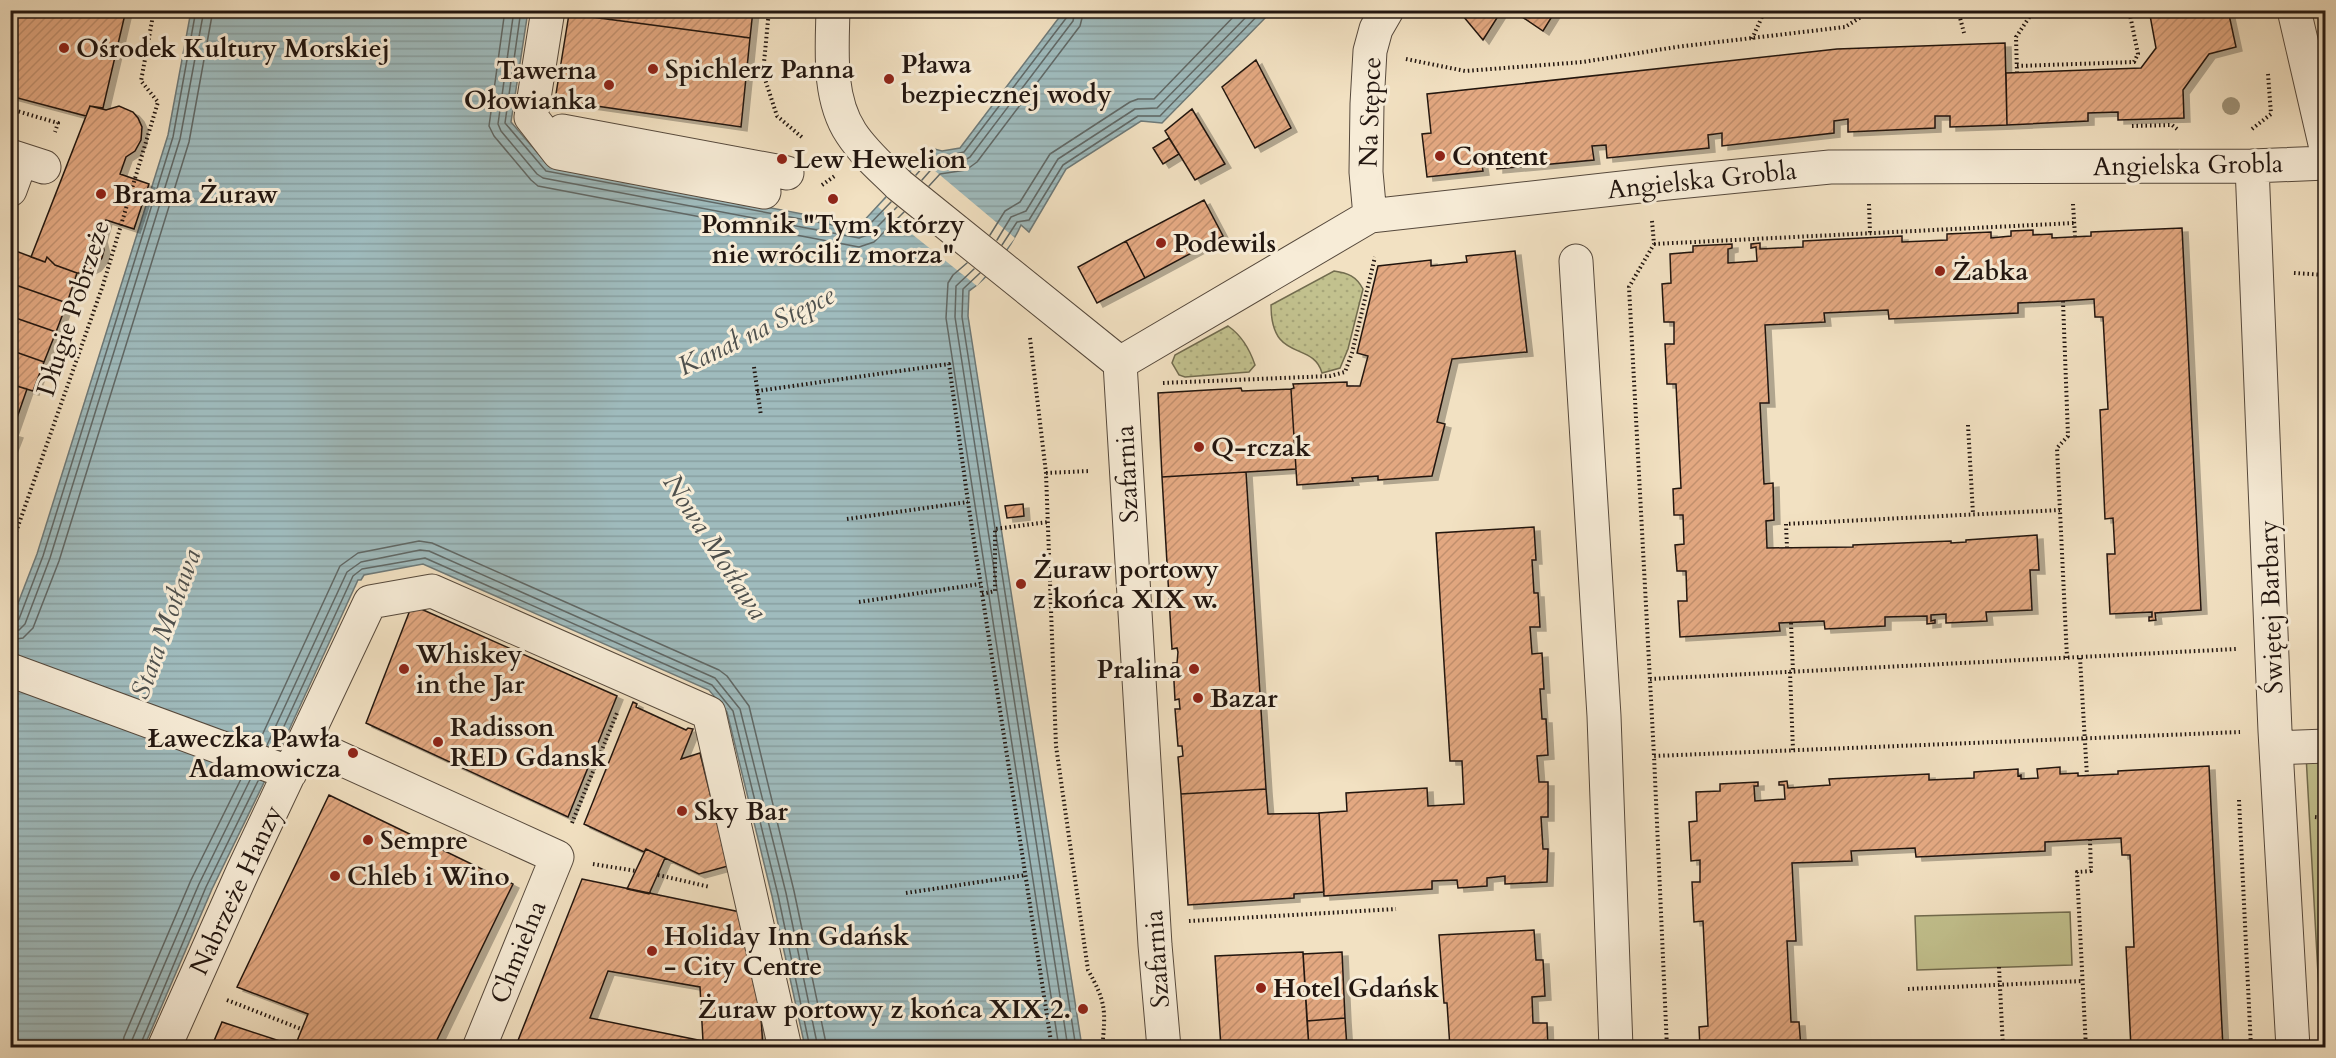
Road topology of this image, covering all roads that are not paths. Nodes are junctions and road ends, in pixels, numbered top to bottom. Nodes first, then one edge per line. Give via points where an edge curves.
1 (548, 10) edge
2 (833, 10) edge
3 (1387, 10) edge
4 (2294, 10) edge
5 (2325, 148) edge
6 (25, 161) edge
7 (2325, 163) edge
8 (2252, 166) junction
9 (775, 183) dead end
10 (10, 190) edge
11 (1370, 216) junction
12 (1576, 261) dead end
13 (1120, 363) junction
14 (10, 670) edge
15 (2276, 739) junction
16 (304, 742) junction
17 (2325, 746) edge
18 (281, 770) junction
19 (164, 1047) edge
20 (479, 1047) edge
21 (785, 1047) edge
22 (1164, 1047) edge
23 (1616, 1047) edge
24 (2293, 1047) edge

1 - 9 street via 531,117 559,153
2 - 13 street via 832,61 838,104 850,132 899,184
3 - 11 street, Na Stępce via 1370,51 1366,104
4 - 5 street
6 - 10 street
7 - 8 street, Angielska Grobla
8 - 11 street, Angielska Grobla via 1830,167
8 - 15 street, Świętej Barbary
11 - 13 street, Angielska Grobla
12 - 23 street via 1603,704
13 - 22 street, Szafarnia
14 - 18 street
15 - 17 street
15 - 24 street, Świętej Barbary
16 - 18 street, Nabrzeże Hanzy
16 - 20 street, Chmielna via 558,857
16 - 21 street, Nabrzeże Hanzy via 370,602 432,591 710,713
18 - 19 street, Nabrzeże Hanzy via 243,871

